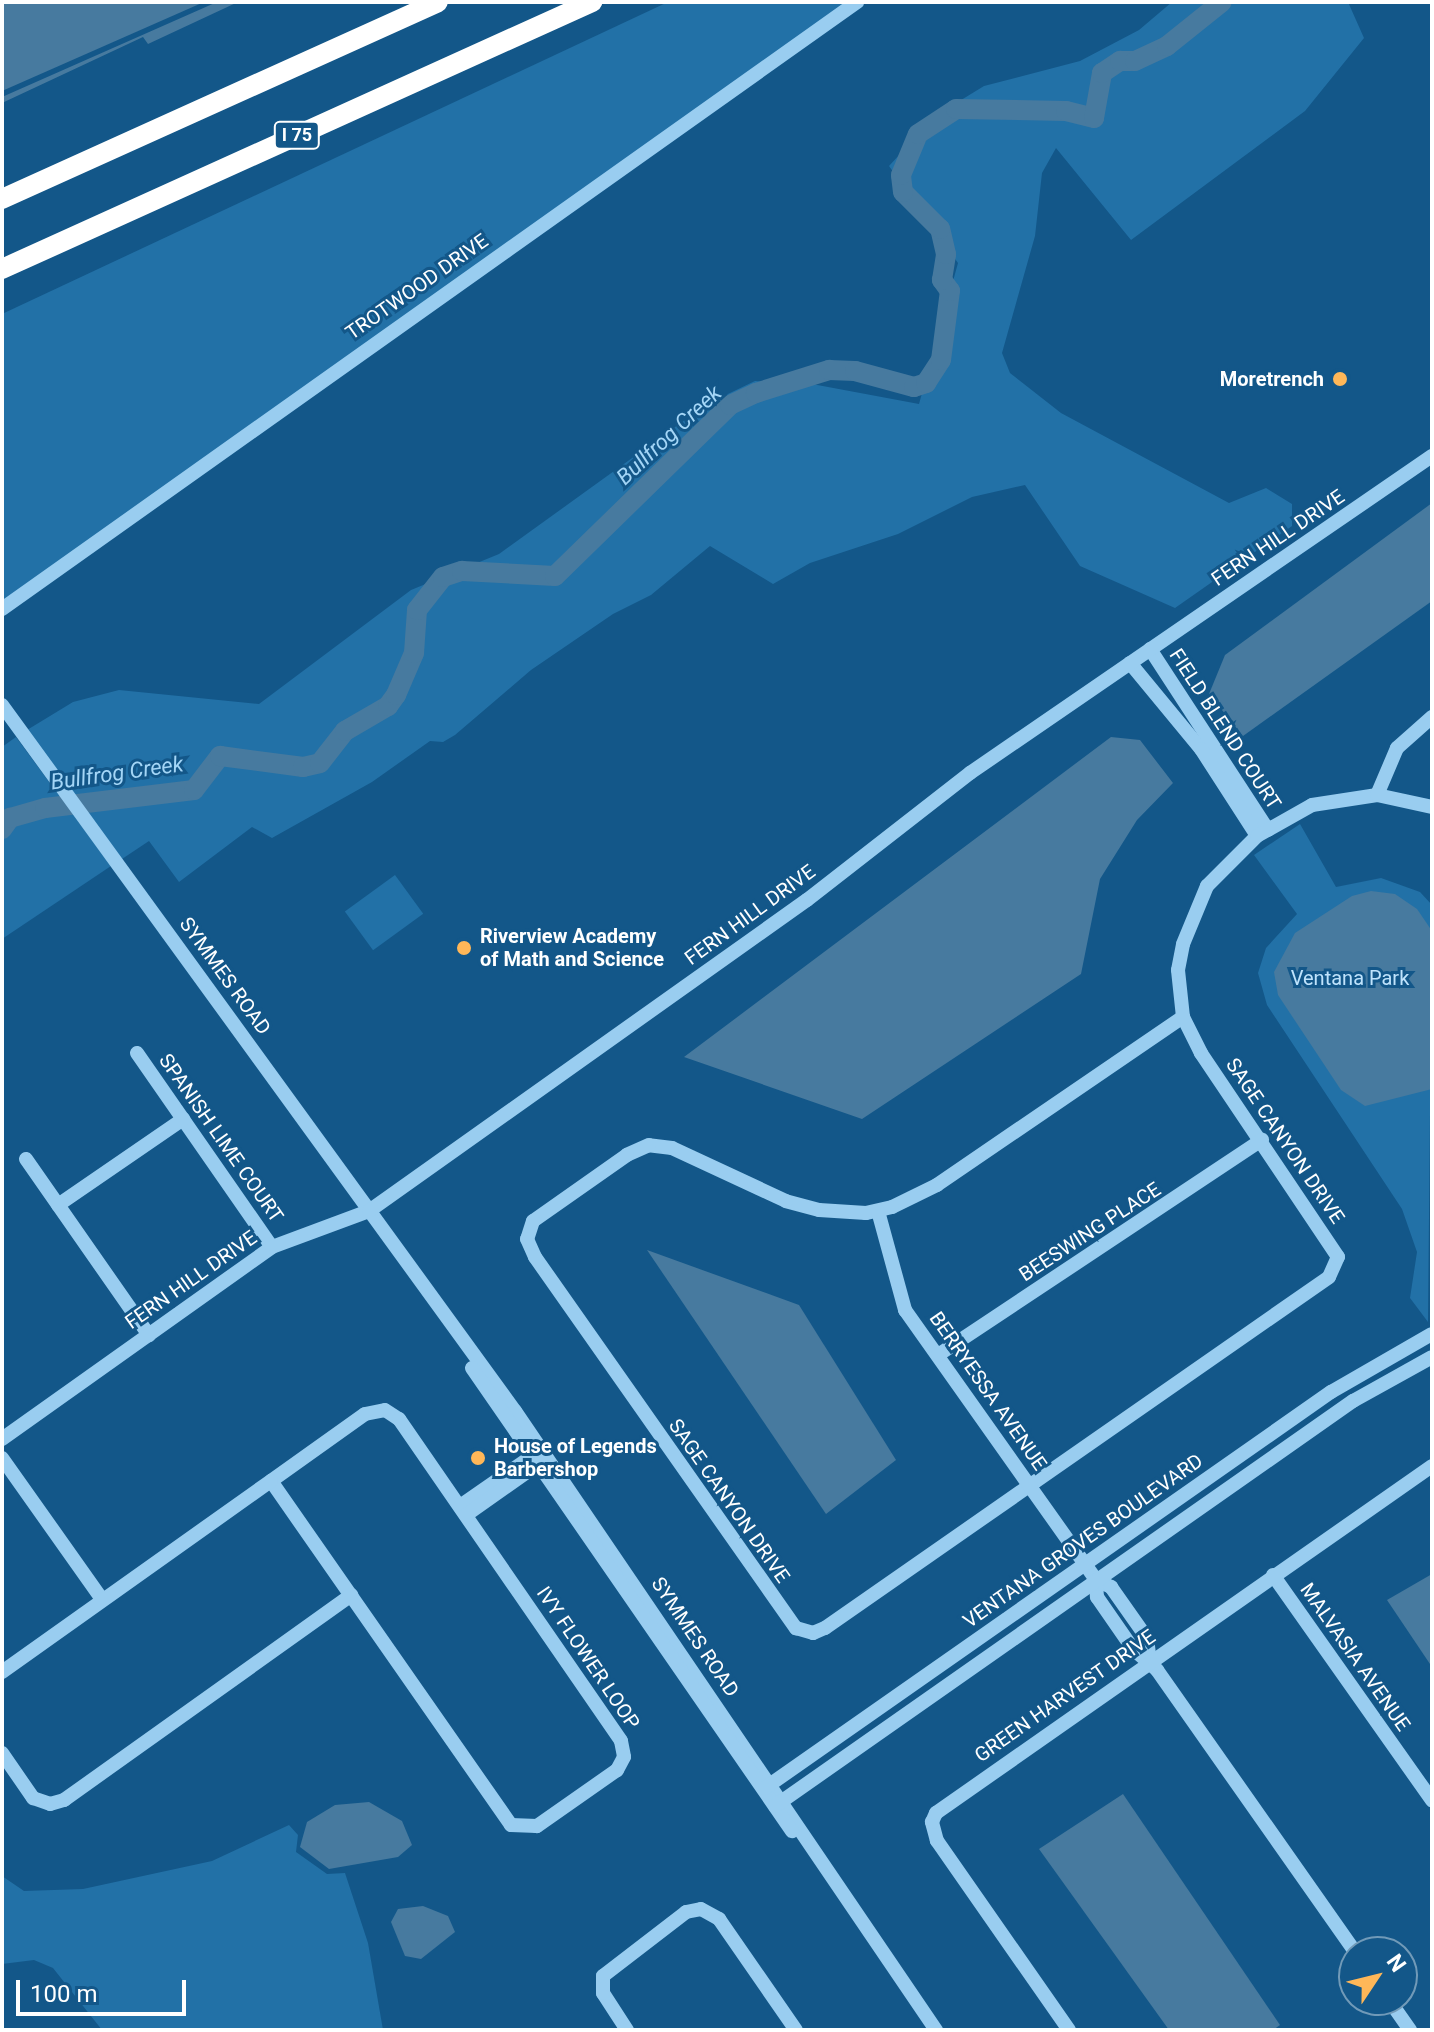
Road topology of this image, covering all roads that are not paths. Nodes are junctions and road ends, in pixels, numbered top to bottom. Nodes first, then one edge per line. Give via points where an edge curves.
1 (438, 2) edge
2 (592, 2) edge
3 (857, 2) edge
4 (2, 199) edge
5 (2, 269) edge
6 (1432, 456) edge
7 (2, 609) edge
8 (1150, 649) junction
9 (1130, 663) junction
10 (2, 705) edge
11 (1432, 717) edge
12 (1377, 795) junction
13 (1432, 807) edge
14 (1262, 833) junction
15 (1183, 1017) junction
16 (137, 1053) dead end
17 (183, 1119) junction
18 (1262, 1140) junction
19 (26, 1159) dead end
20 (58, 1205) junction
21 (369, 1211) junction
22 (878, 1211) junction
23 (272, 1247) junction
24 (1432, 1334) edge
25 (149, 1335) junction
26 (938, 1355) junction
27 (1429, 1358) edge
28 (2, 1439) edge
29 (2, 1458) edge
30 (539, 1458) junction
31 (1432, 1466) edge
32 (271, 1481) junction
33 (1028, 1483) junction
34 (463, 1511) junction
35 (1085, 1565) junction
36 (1273, 1575) junction
37 (1096, 1580) junction
38 (351, 1595) junction
39 (102, 1599) junction
40 (1150, 1661) junction
41 (2, 1672) edge
42 (2, 1753) edge
43 (768, 1786) junction
44 (1432, 1800) edge
45 (779, 1803) junction
46 (1344, 1936) edge
47 (627, 2030) edge
48 (796, 2030) edge
49 (935, 2030) edge
50 (1069, 2030) edge

1 - 4 highway
2 - 5 highway, I 75
3 - 7 street, TROTWOOD DRIVE
6 - 8 street, FERN HILL DRIVE
8 - 9 street, FERN HILL DRIVE
8 - 14 street, FIELD BLEND COURT
9 - 14 street, FIELD BLEND COURT
9 - 21 street, FERN HILL DRIVE
10 - 21 street, SYMMES ROAD
11 - 12 street via 1397,748
12 - 13 street
12 - 14 street, SAGE CANYON DRIVE via 1312,805
14 - 15 street, SAGE CANYON DRIVE via 1207,886 1192,912 1178,970
15 - 18 street, SAGE CANYON DRIVE via 1201,1053
15 - 22 street, SAGE CANYON DRIVE via 937,1185
16 - 17 street, SPANISH LIME COURT
17 - 20 street
17 - 23 street, SPANISH LIME COURT
18 - 26 street, BEESWING PLACE
18 - 33 street, SAGE CANYON DRIVE via 1338,1257 1329,1277
19 - 20 street
20 - 25 street
21 - 23 street, FERN HILL DRIVE
21 - 30 street, SYMMES ROAD
22 - 26 street, BERRYESSA AVENUE via 905,1310
22 - 33 street, SAGE CANYON DRIVE via 844,1213 801,1206 672,1148 649,1145 543,1212 533,1221 527,1239 787,1620 803,1633 825,1628
23 - 25 street, FERN HILL DRIVE
24 - 35 street, VENTANA GROVES BOULEVARD via 1331,1392
25 - 28 street, FERN HILL DRIVE
26 - 33 street, BERRYESSA AVENUE
27 - 37 street, VENTANA GROVES BOULEVARD via 1353,1401
29 - 39 street
30 - 34 street
30 - 43 street, SYMMES ROAD
31 - 36 street, GREEN HARVEST DRIVE
32 - 34 street, IVY FLOWER LOOP via 365,1414 385,1410 399,1419
32 - 38 street, IVY FLOWER LOOP
32 - 39 street, IVY FLOWER LOOP
33 - 35 street, BERRYESSA AVENUE
34 - 38 street, IVY FLOWER LOOP via 621,1741 624,1757 611,1776 537,1826 511,1825
35 - 37 street, BERRYESSA AVENUE
35 - 43 street, VENTANA GROVES BOULEVARD
36 - 40 street, GREEN HARVEST DRIVE
36 - 44 street, MALVASIA AVENUE
37 - 40 street, BERRYESSA AVENUE via 1099,1600 1133,1649
37 - 45 street, VENTANA GROVES BOULEVARD
38 - 42 street via 64,1800 50,1804 33,1798
39 - 41 street, IVY FLOWER LOOP
40 - 46 street, BERRYESSA AVENUE
40 - 50 street, GREEN HARVEST DRIVE via 944,1806 932,1822 937,1841
43 - 45 street, SYMMES ROAD
45 - 49 street, SYMMES ROAD
47 - 48 street via 603,1993 603,1976 686,1912 701,1909 719,1919

